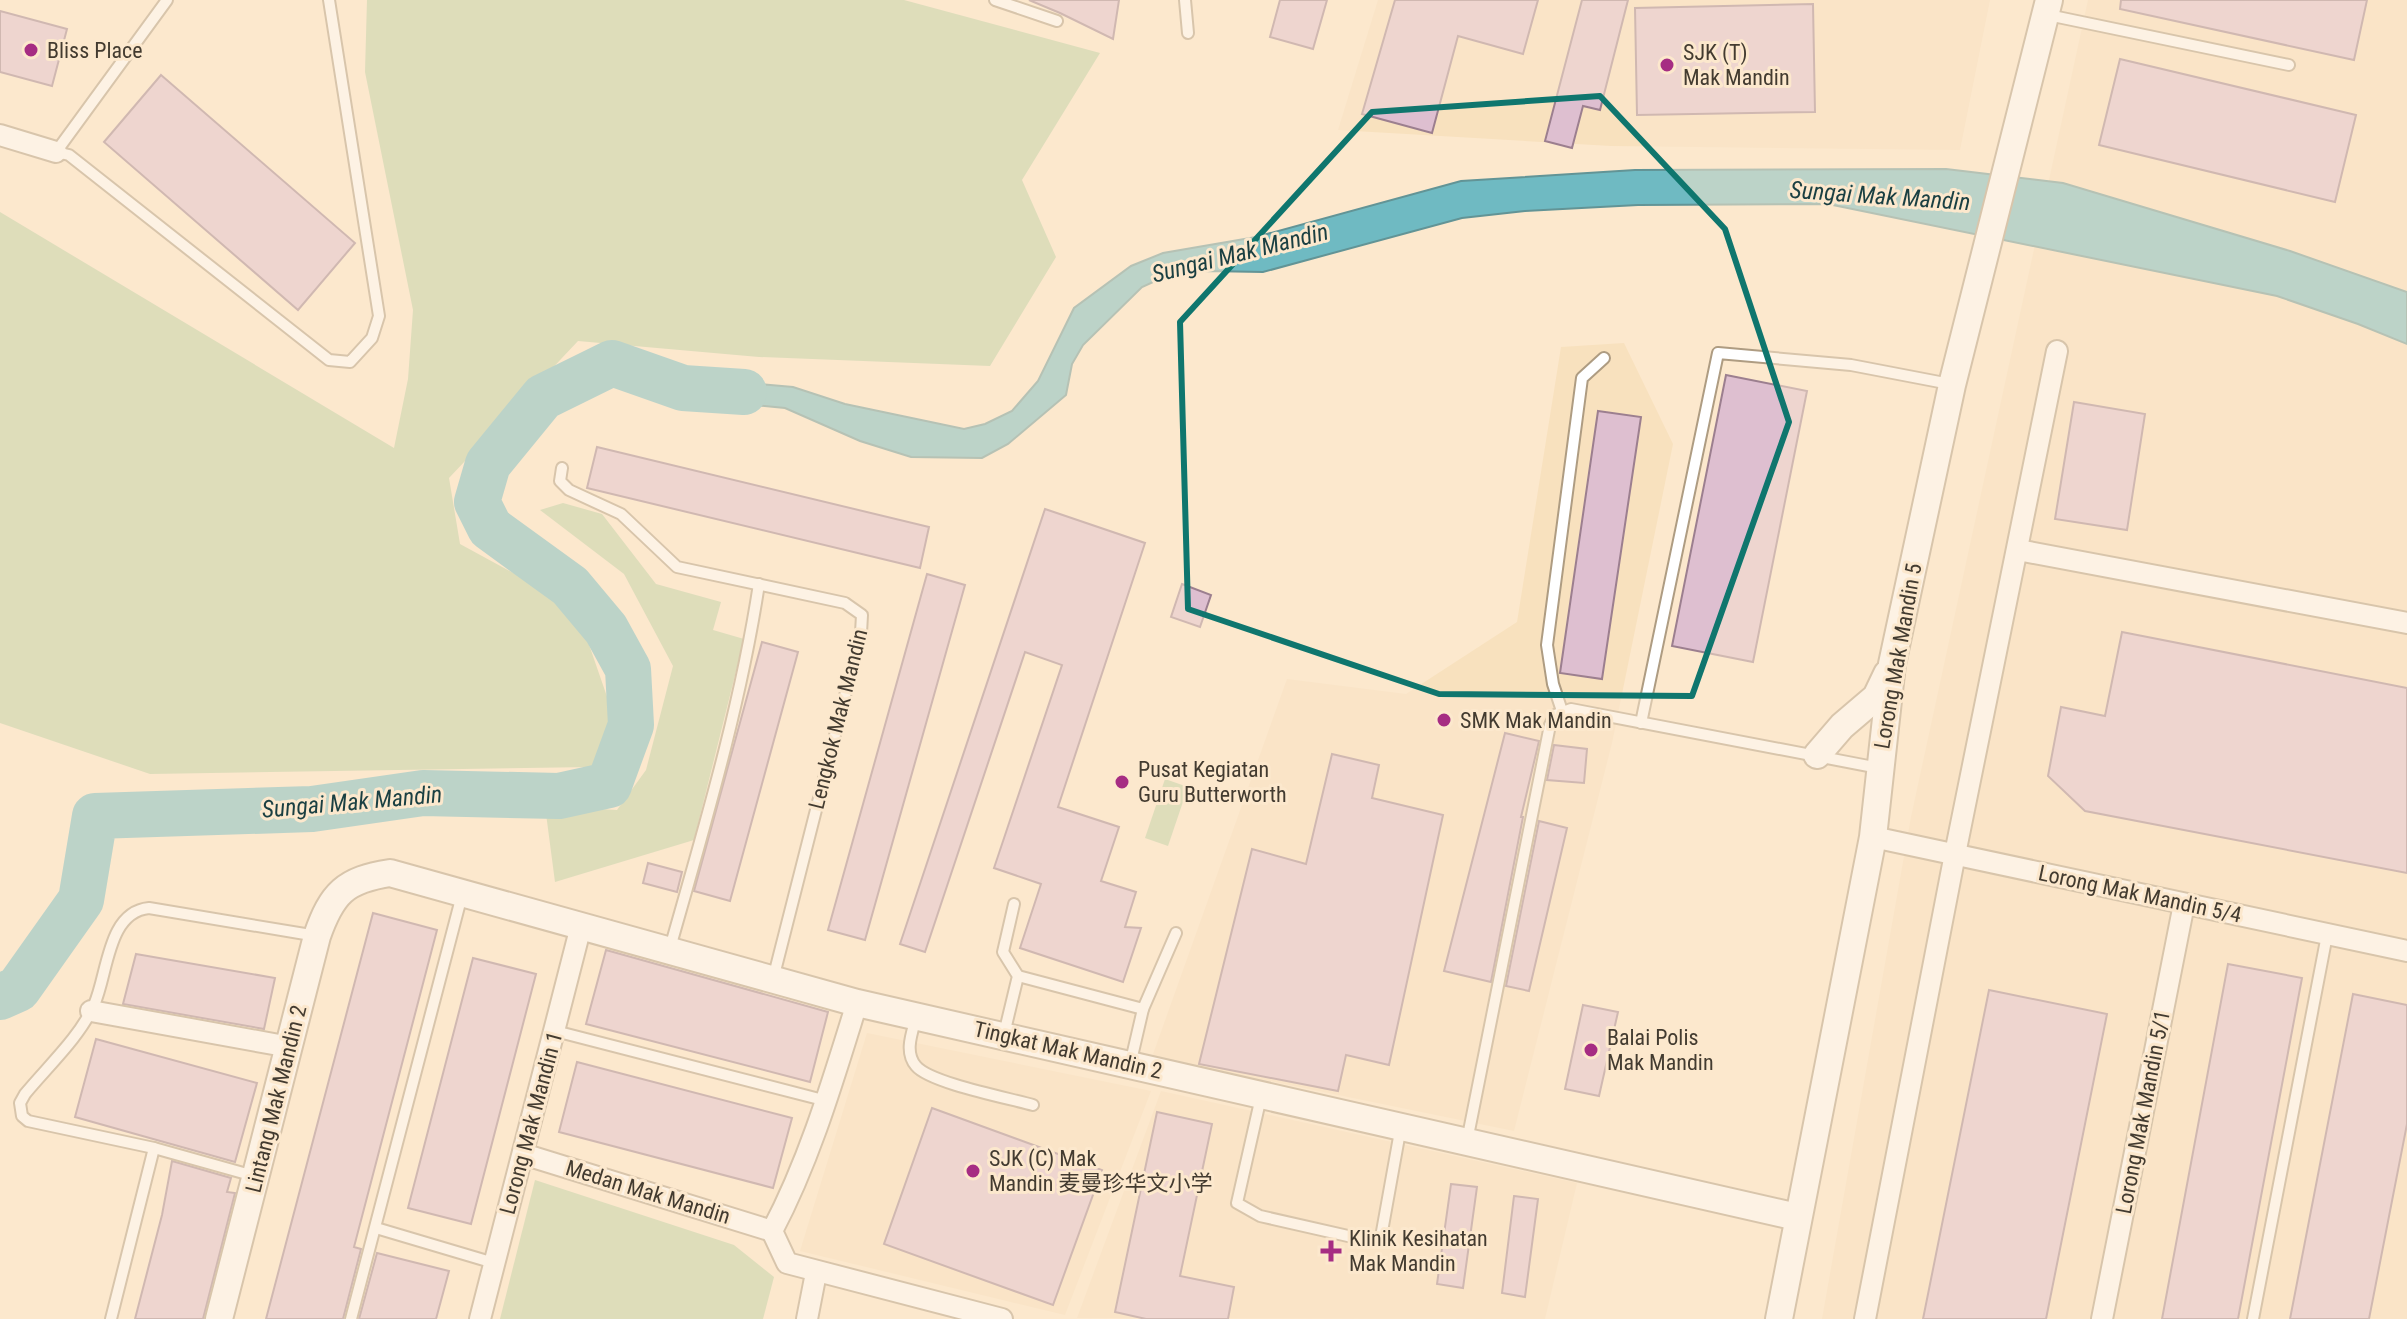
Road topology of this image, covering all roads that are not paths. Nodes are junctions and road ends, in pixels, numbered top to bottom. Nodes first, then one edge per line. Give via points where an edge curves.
1 (167, 0) edge
2 (329, 0) edge
3 (995, 0) edge
4 (1185, 0) edge
5 (2047, 7) edge
6 (1057, 21) dead end
7 (1188, 33) dead end
8 (2289, 65) dead end
9 (0, 135) edge
10 (56, 152) junction
11 (2057, 351) dead end
12 (1604, 358) dead end
13 (1952, 385) junction
14 (562, 468) dead end
15 (2018, 550) junction
16 (759, 584) junction
17 (2407, 623) edge
18 (1892, 664) junction
19 (1562, 711) junction
20 (1641, 723) junction
21 (1817, 755) junction
22 (1879, 768) junction
23 (1873, 837) junction
24 (1955, 854) junction
25 (345, 886) joint
26 (463, 893) junction
27 (1014, 904) dead end
28 (2184, 904) junction
29 (581, 926) junction
30 (1176, 933) dead end
31 (2327, 935) junction
32 (317, 936) junction
33 (670, 950) junction
34 (2407, 951) edge
35 (1018, 976) junction
36 (773, 979) junction
37 (857, 1003) junction
38 (1143, 1009) junction
39 (91, 1011) junction
40 (916, 1016) junction
41 (555, 1031) junction
42 (1004, 1036) junction
43 (290, 1047) junction
44 (1130, 1065) junction
45 (1261, 1095) junction
46 (827, 1101) junction
47 (1033, 1105) dead end
48 (1401, 1126) junction
49 (1467, 1141) junction
50 (154, 1148) junction
51 (523, 1154) junction
52 (256, 1176) junction
53 (1797, 1217) junction
54 (376, 1228) junction
55 (772, 1231) junction
56 (494, 1263) junction
57 (816, 1273) junction
58 (111, 1319) edge
59 (219, 1319) edge
60 (351, 1319) edge
61 (480, 1319) edge
62 (807, 1319) edge
63 (1002, 1319) edge
64 (1779, 1319) edge
65 (1865, 1319) edge
66 (2102, 1319) edge
67 (2253, 1319) edge

1 - 10 lane
2 - 10 lane via 379,316 372,338 350,362 329,360 69,155
3 - 6 lane
4 - 7 lane
5 - 8 lane
5 - 13 street, Lorong Mak Mandin 5
9 - 10 street
11 - 15 street
12 - 19 lane via 1582,378 1547,645
13 - 18 street, Lorong Mak Mandin 5
13 - 20 lane via 1851,365 1718,353
14 - 16 lane, Lengkok Mak Mandin via 560,481 569,490 621,514 677,567
15 - 17 street
15 - 24 street
16 - 33 lane via 730,732
16 - 36 lane, Lengkok Mak Mandin via 845,603 862,615
18 - 21 street via 1876,697
18 - 22 street, Lorong Mak Mandin 5
19 - 20 lane
19 - 49 lane via 1550,725
20 - 21 lane
21 - 22 lane
22 - 23 street, Lorong Mak Mandin 5
23 - 24 street, Lorong Mak Mandin 5/4
23 - 53 street, Lorong Mak Mandin 5
24 - 28 street, Lorong Mak Mandin 5/4
24 - 65 street
25 - 26 street, Tingkat Mak Mandin 2 via 390,873
25 - 32 street, Lintang Mak Mandin 2 via 326,909
26 - 29 street, Tingkat Mak Mandin 2
26 - 54 lane
27 - 35 lane via 1003,952
28 - 31 street, Lorong Mak Mandin 5/4
28 - 66 street, Lorong Mak Mandin 5/1
29 - 33 street, Tingkat Mak Mandin 2
29 - 41 street, Lorong Mak Mandin 1
30 - 38 lane
31 - 34 street, Lorong Mak Mandin 5/4
31 - 67 lane
32 - 39 lane via 138,909 118,929
32 - 43 street, Lintang Mak Mandin 2
33 - 36 street, Tingkat Mak Mandin 2
35 - 38 lane
35 - 42 lane
36 - 37 street, Tingkat Mak Mandin 2
37 - 40 street, Tingkat Mak Mandin 2
37 - 46 street
38 - 44 lane
39 - 43 street
39 - 50 lane via 25,1094 22,1116
40 - 42 street, Tingkat Mak Mandin 2
40 - 47 lane via 909,1045 914,1064 927,1076
41 - 46 lane
41 - 51 street, Lorong Mak Mandin 1
42 - 44 street, Tingkat Mak Mandin 2
43 - 52 street, Lintang Mak Mandin 2
44 - 45 street, Tingkat Mak Mandin 2
45 - 48 street, Tingkat Mak Mandin 2
45 - 48 lane via 1237,1203 1260,1216 1370,1241 1381,1237
46 - 55 street
48 - 49 street, Tingkat Mak Mandin 2
49 - 53 street, Tingkat Mak Mandin 2
50 - 52 lane
50 - 58 lane
51 - 55 street, Medan Mak Mandin
51 - 56 street, Lorong Mak Mandin 1
52 - 59 street, Lintang Mak Mandin 2
53 - 64 street, Lorong Mak Mandin 5
54 - 56 lane
54 - 60 lane
55 - 57 street via 787,1263
56 - 61 street, Lorong Mak Mandin 1
57 - 62 street
57 - 63 street

